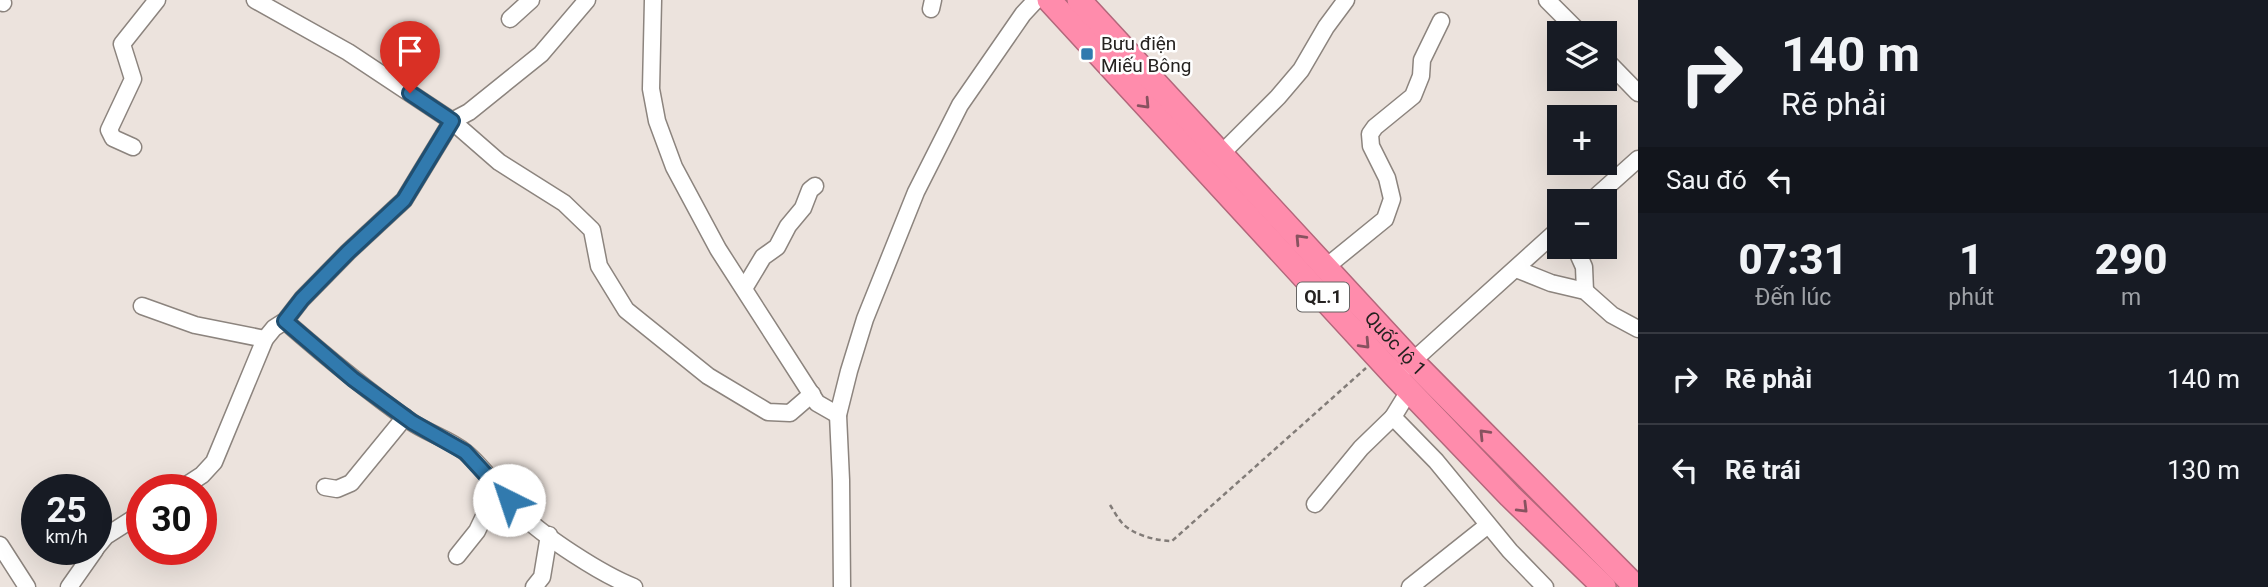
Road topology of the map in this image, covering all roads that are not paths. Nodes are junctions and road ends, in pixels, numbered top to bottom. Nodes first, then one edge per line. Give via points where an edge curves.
1 (157, 0) edge
2 (255, 0) edge
3 (531, 0) edge
4 (653, 0) edge
5 (1035, 0) edge
6 (1049, 0) edge
7 (1079, 0) edge
8 (1346, 0) edge
9 (1547, 0) edge
10 (585, 1) edge
11 (510, 19) dead end
12 (1441, 21) dead end
13 (1568, 21) edge
14 (1617, 71) edge
15 (1638, 93) edge
16 (452, 121) junction
17 (134, 147) dead end
18 (1221, 154) junction
19 (1638, 159) edge
20 (815, 186) dead end
21 (1604, 189) edge
22 (1547, 240) edge
23 (1580, 259) edge
24 (1325, 267) junction
25 (1516, 269) junction
26 (745, 288) junction
27 (1585, 291) junction
28 (142, 306) dead end
29 (285, 321) junction
30 (1638, 329) edge
31 (265, 339) junction
32 (1406, 376) junction
33 (811, 394) junction
34 (838, 415) junction
35 (405, 417) junction
36 (1393, 417) junction
37 (203, 474) edge
38 (325, 487) dead end
39 (500, 488) junction
40 (1315, 504) dead end
41 (1488, 524) junction
42 (548, 535) junction
43 (0, 545) edge
44 (457, 556) dead end
45 (85, 565) edge
46 (27, 587) edge
47 (69, 587) edge
48 (534, 587) edge
49 (634, 587) edge
50 (842, 587) edge
51 (1410, 587) edge
52 (1545, 587) edge
53 (1604, 587) edge
54 (1636, 587) edge

1 - 17 street via 122,44 133,79 109,130 113,138
2 - 16 street via 348,52
3 - 11 street
4 - 26 street via 652,89 657,121 674,167 718,249
5 - 34 street via 960,105 916,192 865,319
6 -> 32 highway, Quốc lộ 1 / QL.1 via 1377,357
7 - 18 highway, Quốc lộ 1 / QL.1
8 - 18 street via 1294,79
9 - 13 street
10 - 16 street via 541,54
12 - 24 street via 1422,60 1413,96 1370,134 1392,199 1385,219
14 - 15 street
16 - 29 street via 404,200
16 - 33 street via 499,162 565,203 592,230 599,266 626,310 708,376 768,412 790,413
24 -> 18 highway, Quốc lộ 1 / QL.1
19 - 21 street
20 - 26 street
22 - 25 street
23 - 27 street
24 - 32 highway, Quốc lộ 1 / QL.1
25 - 27 street
25 - 32 street
26 - 33 street
27 - 30 street via 1612,315
28 - 31 street via 195,326
29 - 31 street
29 - 35 street
31 - 37 street via 214,462
32 - 36 street
32 -> 53 highway, Quốc lộ 1 / QL.1 via 1510,496
54 -> 32 highway, Quốc lộ 1 / QL.1
33 - 34 street
34 - 50 street
35 - 38 street via 351,483 337,489
35 - 39 street via 465,452
36 - 40 street via 1360,448
36 - 41 street
39 - 42 street via 519,512
39 - 44 street via 477,531
41 - 51 street
41 - 52 street
42 - 48 street via 542,577
42 - 49 street via 612,578
43 - 46 street
45 - 47 street

